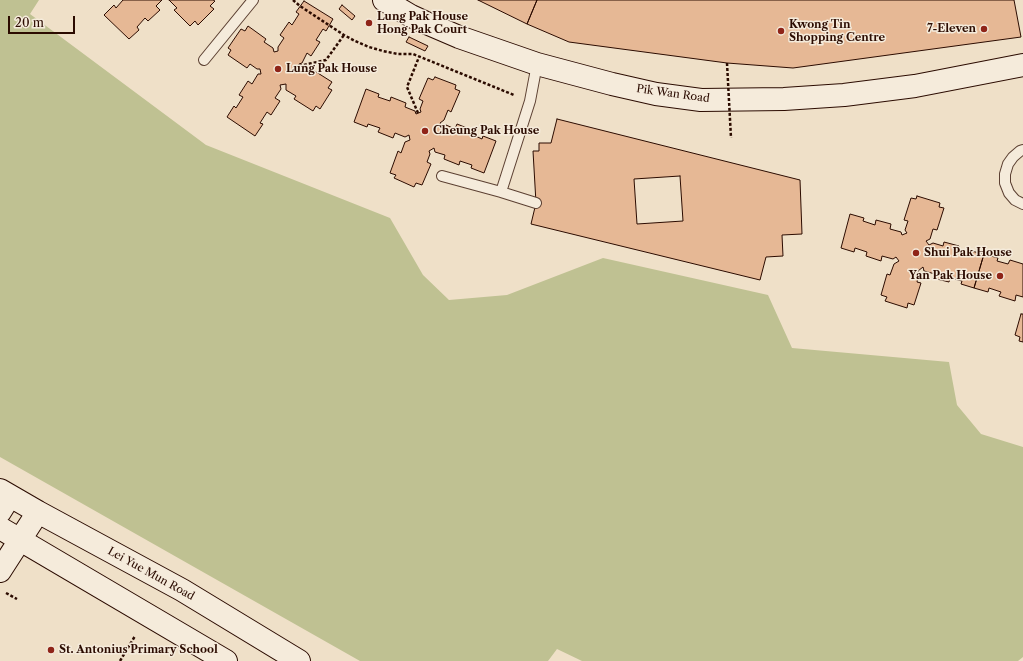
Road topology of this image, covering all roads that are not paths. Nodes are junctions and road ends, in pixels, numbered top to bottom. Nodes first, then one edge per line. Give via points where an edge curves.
1 (253, 0) edge
2 (384, 0) edge
3 (204, 60) dead end
4 (537, 64) junction
5 (1023, 65) edge
6 (1023, 150) edge
7 (442, 176) dead end
8 (501, 192) junction
9 (536, 203) dead end
10 (1023, 204) edge
11 (3, 499) edge
12 (38, 512) junction
13 (0, 528) edge
14 (20, 540) junction
15 (0, 571) edge
16 (226, 661) edge
17 (300, 661) edge

1 - 3 lane
2 - 4 main road, Pik Wan Road via 411,16 452,34
4 - 5 main road, Pik Wan Road via 656,94 701,100 784,99 844,94 915,86
4 - 8 lane via 530,101
6 - 10 lane via 1008,164 1005,183 1009,193
7 - 8 lane
8 - 9 lane
11 - 12 main road, Lei Yue Mun Road
12 - 14 main road
12 - 17 main road, Lei Yue Mun Road via 182,590
13 - 14 main road
14 - 15 main road
14 - 16 main road

